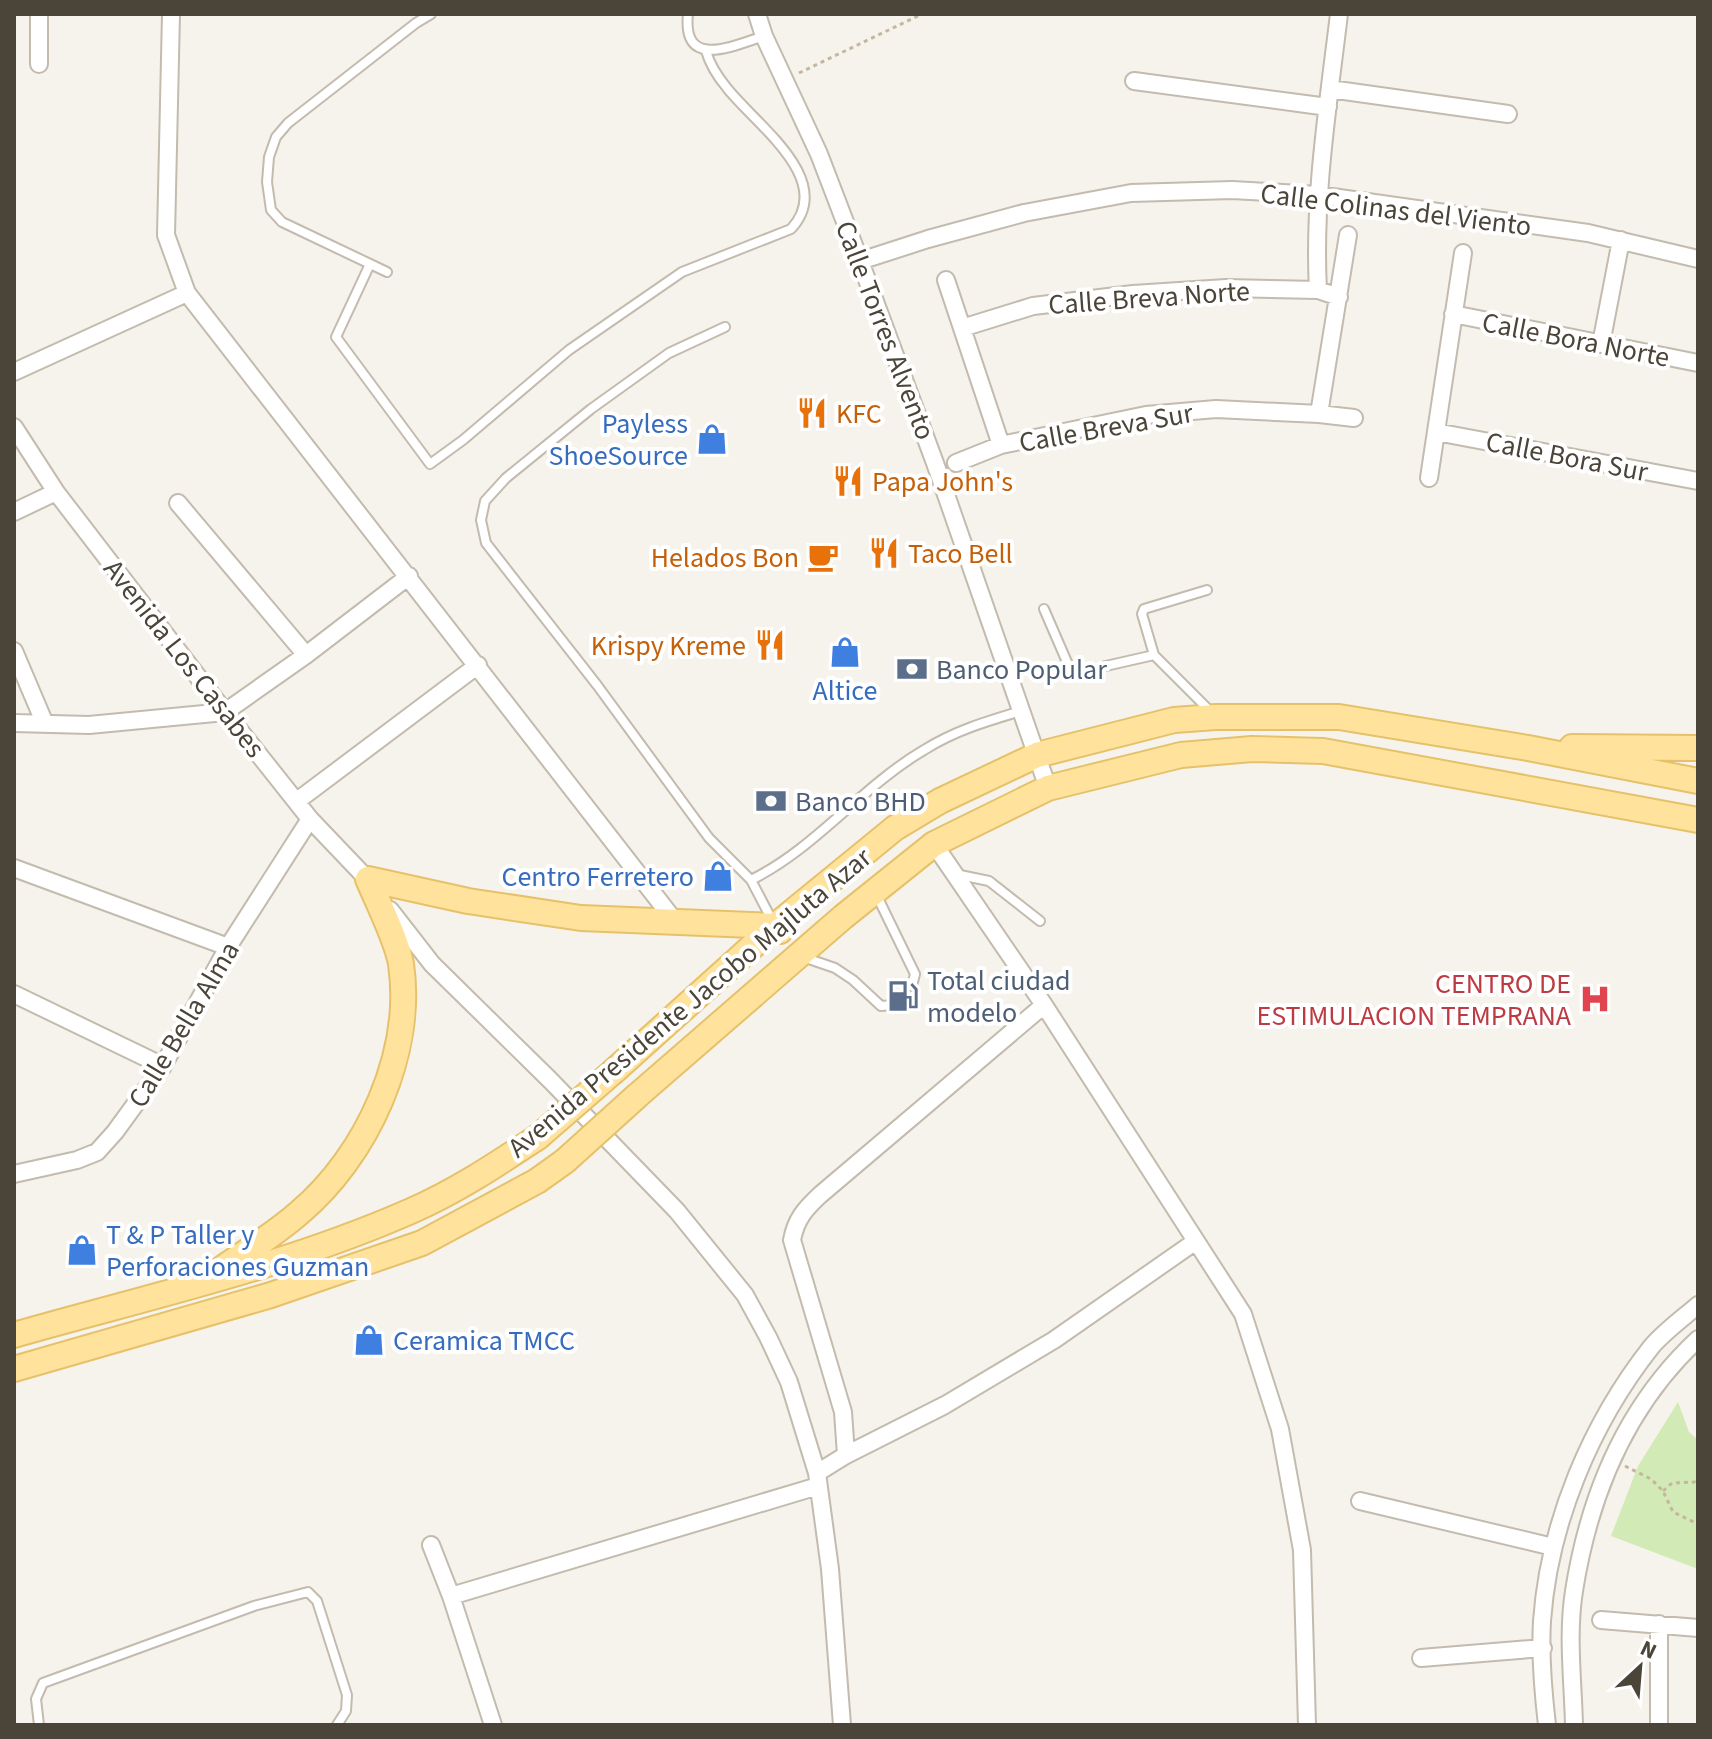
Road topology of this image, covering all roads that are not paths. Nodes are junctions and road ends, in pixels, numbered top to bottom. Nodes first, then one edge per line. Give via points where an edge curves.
1 (39, 14) edge
2 (171, 14) edge
3 (431, 14) edge
4 (688, 14) edge
5 (757, 14) edge
6 (1339, 14) edge
7 (764, 36) junction
8 (706, 51) junction
9 (39, 64) dead end
10 (1134, 81) dead end
11 (1330, 89) junction
12 (1328, 107) junction
13 (1508, 114) dead end
14 (1318, 195) junction
15 (1348, 235) dead end
16 (1621, 240) junction
17 (1463, 253) dead end
18 (1698, 259) edge
19 (860, 261) junction
20 (370, 264) junction
21 (387, 272) dead end
22 (946, 280) dead end
23 (1318, 290) junction
24 (187, 293) junction
25 (1339, 297) junction
26 (1453, 314) junction
27 (725, 327) dead end
28 (962, 328) junction
29 (1601, 344) junction
30 (1698, 363) edge
31 (14, 372) edge
32 (1319, 414) junction
33 (1354, 418) dead end
34 (14, 427) edge
35 (1436, 432) junction
36 (1001, 445) junction
37 (956, 463) dead end
38 (1429, 478) dead end
39 (1698, 481) edge
40 (56, 492) junction
41 (178, 503) dead end
42 (14, 512) edge
43 (409, 576) junction
44 (1207, 590) dead end
45 (1044, 609) dead end
46 (14, 651) edge
47 (306, 655) junction
48 (1154, 655) junction
49 (478, 665) junction
50 (1021, 711) junction
51 (225, 712) junction
52 (1216, 717) junction
53 (14, 723) edge
54 (45, 724) junction
55 (1528, 748) junction
56 (1698, 748) edge
57 (1037, 755) junction
58 (1698, 781) edge
59 (1048, 788) junction
60 (297, 801) junction
61 (310, 819) junction
62 (1698, 820) edge
63 (934, 844) junction
64 (14, 868) edge
65 (955, 874) junction
66 (368, 879) junction
67 (751, 880) junction
68 (875, 892) junction
69 (1040, 921) dead end
70 (677, 924) junction
71 (775, 926) junction
72 (228, 947) junction
73 (799, 955) junction
74 (912, 986) dead end
75 (14, 994) edge
76 (894, 1005) dead end
77 (1044, 1005) junction
78 (163, 1066) junction
79 (14, 1174) edge
80 (1196, 1241) junction
81 (203, 1282) junction
82 (1698, 1305) edge
83 (14, 1335) edge
84 (1698, 1339) edge
85 (14, 1369) edge
86 (846, 1455) junction
87 (818, 1480) junction
88 (1360, 1501) dead end
89 (431, 1545) dead end
90 (1553, 1547) junction
91 (451, 1596) junction
92 (1601, 1620) dead end
93 (1542, 1623) junction
94 (1659, 1624) junction
95 (1571, 1626) junction
96 (1698, 1628) edge
97 (1543, 1648) junction
98 (1421, 1658) dead end
99 (39, 1725) edge
100 (337, 1725) edge
101 (493, 1725) edge
102 (842, 1725) edge
103 (1307, 1725) edge
104 (1547, 1725) edge
105 (1574, 1725) edge
106 (1659, 1725) edge

1 - 9 street
2 - 24 street via 166,235
3 - 20 lane via 288,123 269,157 271,210 282,222
4 - 8 lane via 688,34
5 - 7 street, Calle Torres Alvento
6 - 11 street
7 - 8 lane
7 - 19 street, Calle Torres Alvento via 819,154
8 - 20 lane via 728,90 801,174 806,191 801,217 791,229 682,272 569,350 430,464 336,337
10 - 12 street
11 - 12 street
11 - 13 street
12 - 14 street
14 - 16 street, Calle Colinas del Viento
14 - 19 street, Calle Colinas del Viento via 1232,190 1131,193 1024,213
14 - 23 street
15 - 25 street
16 - 18 street, Calle Colinas del Viento
16 - 29 street
17 - 26 street
19 - 50 street, Calle Torres Alvento
20 - 21 lane
22 - 28 street
23 - 25 street, Calle Breva Norte
23 - 28 street, Calle Breva Norte via 1133,294 1033,306
24 - 31 street
24 - 43 street
25 - 32 street
26 - 29 street, Calle Bora Norte
26 - 35 street
27 - 67 lane via 669,353 591,409 506,478 485,501 481,520 486,543 709,838
28 - 36 street
29 - 30 street, Calle Bora Norte
32 - 33 street, Calle Breva Sur
32 - 36 street, Calle Breva Sur via 1216,409 1146,415
34 - 40 street, Avenida Los Casabes
35 - 38 street
35 - 39 street, Calle Bora Sur
36 - 37 street, Calle Breva Sur
40 - 42 street
40 - 51 street, Avenida Los Casabes
41 - 47 street
43 - 47 street
43 - 49 street
44 - 48 lane via 1144,609
45 - 48 lane via 1075,673
46 - 54 street
47 - 51 street
48 - 52 lane
49 - 60 street
49 - 70 street
50 - 57 street, Calle Torres Alvento
50 - 67 lane via 981,722 921,751 793,856
51 - 54 street
51 - 60 street, Avenida Los Casabes
52 - 55 main road, Avenida Presidente Jacobo Majluta Azar via 1339,717
52 - 57 main road, Avenida Presidente Jacobo Majluta Azar via 1174,720
53 - 54 street
55 - 56 main road
55 - 58 main road, Avenida Presidente Jacobo Majluta Azar
57 - 59 street, Calle Torres Alvento
57 - 71 main road, Avenida Presidente Jacobo Majluta Azar via 895,828
59 - 62 main road, Avenida Presidente Jacobo Majluta Azar via 1181,755 1323,751
59 - 63 main road, Avenida Presidente Jacobo Majluta Azar
60 - 61 street, Avenida Los Casabes
61 - 66 street, Avenida Los Casabes
61 - 72 street, Calle Bella Alma
63 - 65 street
63 - 68 main road, Avenida Presidente Jacobo Majluta Azar
64 - 72 street
65 - 69 lane via 989,881
65 - 77 street
66 - 70 main road via 533,912
66 - 81 main road via 401,961 404,1009 393,1066 365,1132 328,1186 299,1214
66 - 87 street, Avenida Los Casabes via 432,964 677,1211 745,1295 789,1382
67 - 71 lane
68 - 73 main road, Avenida Presidente Jacobo Majluta Azar
68 - 74 lane via 915,974
70 - 71 main road
71 - 73 main road
71 - 81 main road, Avenida Presidente Jacobo Majluta Azar, bridge via 538,1137 476,1178 346,1238
72 - 78 street, Calle Bella Alma
73 - 76 lane via 835,968 881,1006
73 - 85 main road, Avenida Presidente Jacobo Majluta Azar, bridge via 565,1161 422,1243 271,1295
75 - 78 street
77 - 80 street
77 - 86 street via 820,1195 794,1226 792,1240 843,1412
78 - 79 street, Calle Bella Alma via 97,1152
80 - 86 street via 1054,1340 945,1405
80 - 103 street via 1243,1314 1280,1429 1302,1550
81 - 83 main road, Avenida Presidente Jacobo Majluta Azar
82 - 90 street via 1654,1344 1610,1409 1573,1484
84 - 95 street via 1631,1421 1597,1493
86 - 87 street
87 - 91 street
87 - 102 street, Avenida Los Casabes
88 - 90 street
89 - 91 street
90 - 93 street
91 - 101 street
92 - 94 street
93 - 95 street
93 - 97 street
94 - 96 street
94 - 106 street
95 - 105 street
97 - 98 street
97 - 104 street
99 - 100 lane via 36,1699 43,1683 254,1606 308,1592 317,1601 347,1695 346,1711

